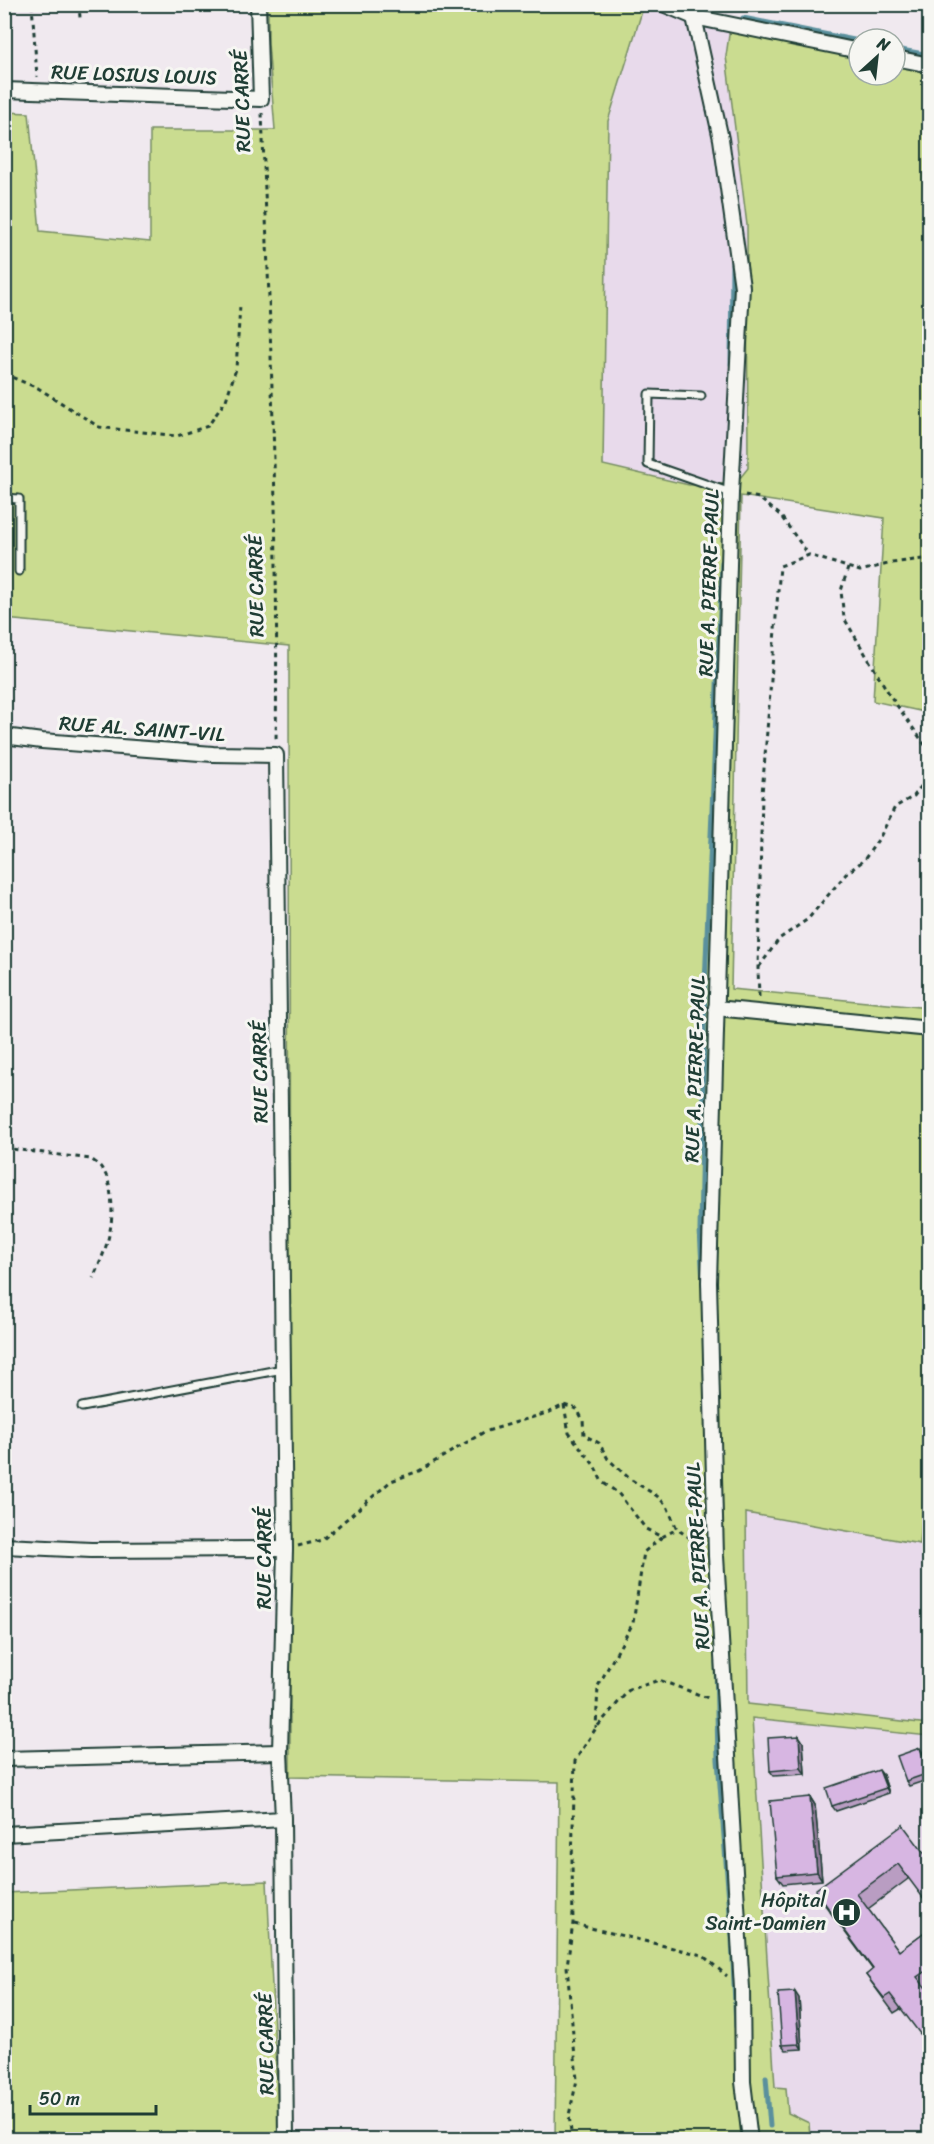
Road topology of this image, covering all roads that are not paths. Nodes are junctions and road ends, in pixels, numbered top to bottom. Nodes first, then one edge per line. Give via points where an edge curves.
1 (258, 4) edge
2 (663, 4) edge
3 (692, 11) edge
4 (847, 48) edge
5 (907, 60) edge
6 (930, 65) edge
7 (4, 90) edge
8 (261, 99) joint
9 (701, 396) dead end
10 (731, 493) junction
11 (4, 498) edge
12 (19, 571) dead end
13 (4, 736) edge
14 (276, 755) joint
15 (716, 1008) junction
16 (930, 1029) edge
17 (283, 1369) junction
18 (82, 1407) dead end
19 (4, 1546) edge
20 (285, 1549) junction
21 (280, 1752) junction
22 (4, 1759) edge
23 (283, 1819) junction
24 (4, 1834) edge
25 (286, 2139) edge
26 (750, 2139) edge

1 - 8 street, RUE CARRÉ
2 - 3 street
3 - 4 street
3 - 10 street, RUE A. PIERRE-PAUL via 721,139 742,287
5 - 6 street
7 - 8 street, RUE LOSIUS LOUIS
9 - 10 lane via 649,394 648,464
10 - 15 street, RUE A. PIERRE-PAUL
11 - 12 lane via 19,499
13 - 14 street, RUE AL. SAINT-VIL via 213,754
14 - 17 street, RUE CARRÉ
15 - 16 street
15 - 26 street, RUE A. PIERRE-PAUL via 709,1282 716,1556 742,1988 743,2082
17 - 18 lane
17 - 20 street, RUE CARRÉ
19 - 20 street via 91,1550
20 - 21 street, RUE CARRÉ
21 - 22 street
21 - 23 street, RUE CARRÉ
23 - 24 street
23 - 25 street, RUE CARRÉ

